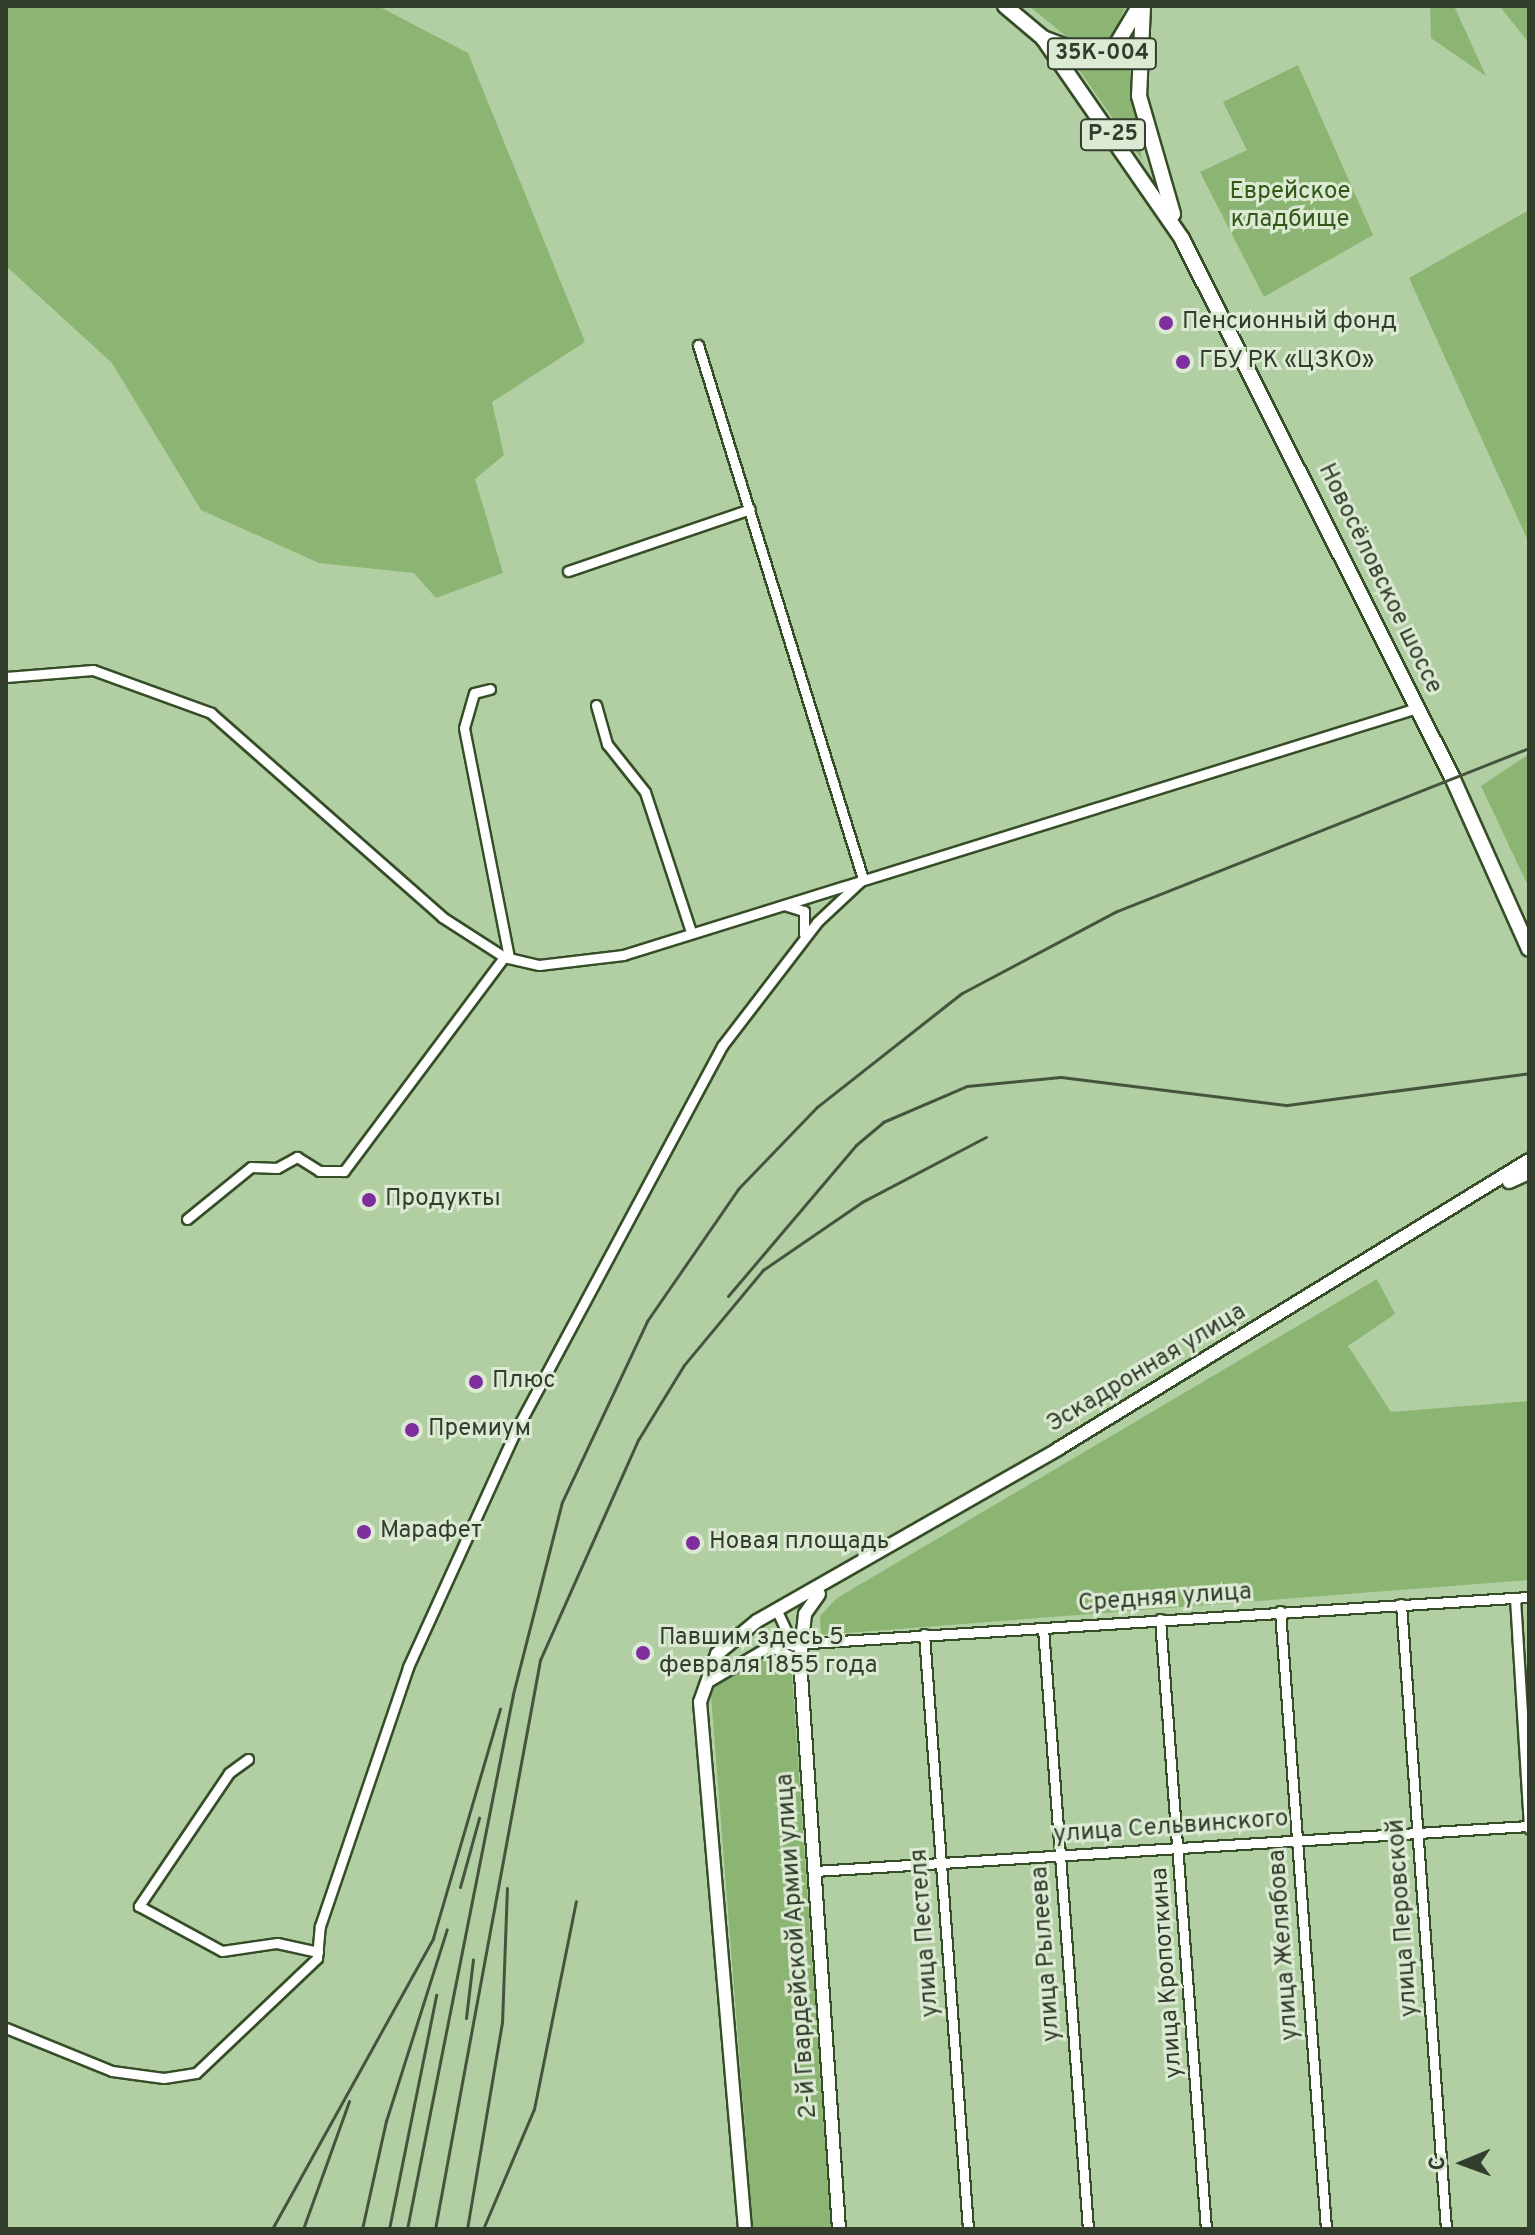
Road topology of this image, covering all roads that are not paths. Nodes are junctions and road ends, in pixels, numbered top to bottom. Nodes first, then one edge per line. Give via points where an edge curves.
1 (1005, 6) edge
2 (1140, 6) edge
3 (1043, 38) junction
4 (1179, 234) junction
5 (698, 345) dead end
6 (750, 509) junction
7 (568, 571) dead end
8 (6, 677) edge
9 (490, 689) dead end
10 (596, 705) dead end
11 (1417, 708) junction
12 (863, 879) junction
13 (777, 905) junction
14 (691, 932) junction
15 (804, 937) junction
16 (1529, 949) edge
17 (507, 958) junction
18 (1529, 1160) edge
19 (1529, 1173) edge
20 (1487, 1192) junction
21 (187, 1219) dead end
22 (830, 1584) junction
23 (1529, 1597) edge
24 (1515, 1598) junction
25 (1401, 1604) junction
26 (777, 1611) junction
27 (1280, 1611) junction
28 (1160, 1619) junction
29 (1043, 1628) junction
30 (924, 1634) junction
31 (797, 1642) junction
32 (778, 1645) junction
33 (800, 1660) junction
34 (702, 1686) junction
35 (248, 1759) dead end
36 (1529, 1827) edge
37 (1418, 1834) junction
38 (1298, 1840) junction
39 (1179, 1847) junction
40 (1060, 1855) junction
41 (941, 1863) junction
42 (815, 1871) junction
43 (318, 1952) junction
44 (6, 2028) edge
45 (745, 2229) edge
46 (839, 2229) edge
47 (968, 2229) edge
48 (1088, 2229) edge
49 (1206, 2229) edge
50 (1326, 2229) edge
51 (1446, 2229) edge

1 - 3 main road, 35К-004
2 - 3 main road, 35К-004 via 1124,38 1104,53 1077,56
2 - 4 main road, Новосёловское шоссе / Р-25 via 1141,108
3 - 4 main road, Новосёловское шоссе / Р-25
4 - 11 main road, Новосёловское шоссе / Р-25
5 - 6 street
6 - 7 street
6 - 12 street
8 - 17 street via 93,670 211,713 442,917
9 - 17 street via 474,693 464,728
10 - 14 street via 607,744 645,792
11 - 12 street
11 - 16 main road, Новосёловское шоссе / Р-25
12 - 13 street
12 - 15 street
13 - 14 street
13 - 15 street via 804,911
14 - 17 street via 623,955 539,965
15 - 43 street via 722,1046 448,1566 366,1787
17 - 21 street via 344,1171 319,1171 297,1157 277,1168 251,1167
18 - 20 main road
19 - 20 main road
20 - 22 main road, Эскадронная улица
22 - 26 main road, Эскадронная улица
22 - 31 main road, 2-й Гвардейской Армии улица via 810,1603
23 - 24 street, Средняя улица
24 - 25 street, Средняя улица
24 - 36 street
25 - 27 street, Средняя улица
25 - 37 street, улица Перовской
26 - 31 street
26 - 34 main road, Эскадронная улица via 717,1654
27 - 28 street, Средняя улица
27 - 38 street, улица Желябова
28 - 29 street, Средняя улица
28 - 39 street, улица Кропоткина
29 - 30 street, Средняя улица
29 - 40 street, улица Рылеева
30 - 31 street, Средняя улица
30 - 41 street, улица Пестеля
31 - 32 street, Средняя улица
31 - 33 main road, 2-й Гвардейской Армии улица
32 - 33 street
32 - 34 street
33 - 42 main road, 2-й Гвардейской Армии улица
34 - 45 main road
35 - 43 street via 229,1773 139,1906 222,1951 277,1943
36 - 37 street, улица Сельвинского
37 - 38 street, улица Сельвинского
37 - 51 street, улица Перовской
38 - 39 street, улица Сельвинского
38 - 50 street, улица Желябова
39 - 40 street, улица Сельвинского
39 - 49 street, улица Кропоткина
40 - 41 street, улица Сельвинского
40 - 48 street, улица Рылеева
41 - 42 street, улица Сельвинского
41 - 47 street, улица Пестеля
42 - 46 main road, 2-й Гвардейской Армии улица
43 - 44 street via 196,2073 164,2078 112,2071

